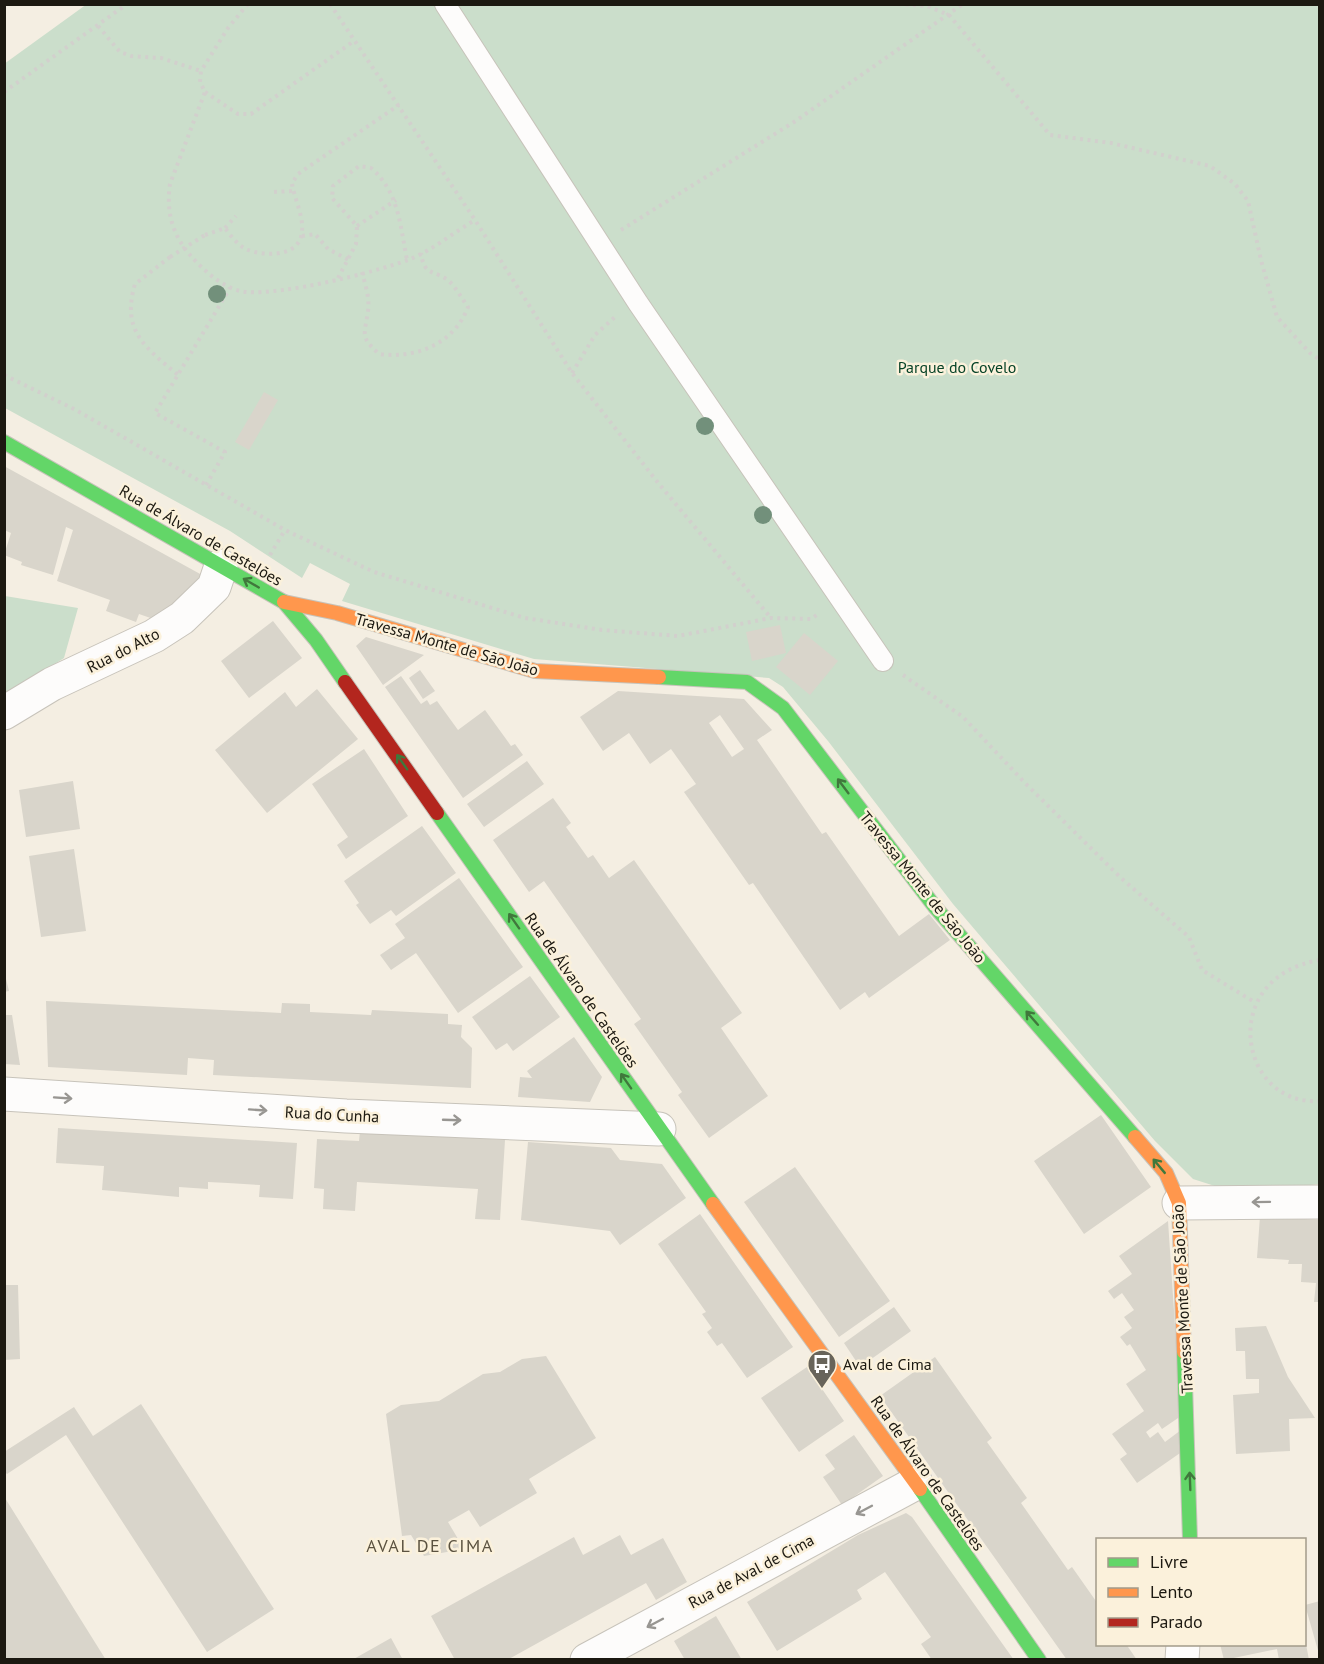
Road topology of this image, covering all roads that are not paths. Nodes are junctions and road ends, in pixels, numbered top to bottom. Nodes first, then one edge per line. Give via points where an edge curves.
1 (445, 4) edge
2 (4, 442) edge
3 (221, 566) junction
4 (284, 602) junction
5 (883, 661) road end
6 (4, 713) edge
7 (4, 1094) edge
8 (659, 1129) junction
9 (1320, 1202) edge
10 (1179, 1203) junction
11 (916, 1483) junction
12 (1190, 1538) edge
13 (587, 1659) edge
14 (1039, 1659) edge

1 - 5 lane via 638,303
2 - 3 street, Rua de Álvaro de Castelões
4 -> 3 street, Rua de Álvaro de Castelões
3 - 6 street, Rua do Alto via 214,587 182,618
8 -> 4 street, Rua de Álvaro de Castelões via 316,640
10 -> 4 street, Travessa Monte de São João via 1166,1173 935,907 783,708 747,682 535,671 337,613
7 -> 8 street, Rua do Cunha via 346,1116
8 - 11 street, Rua de Álvaro de Castelões
9 -> 10 street
12 -> 10 street, Travessa Monte de São João
11 -> 13 street, Rua de Aval de Cima
11 - 14 street, Rua de Álvaro de Castelões

